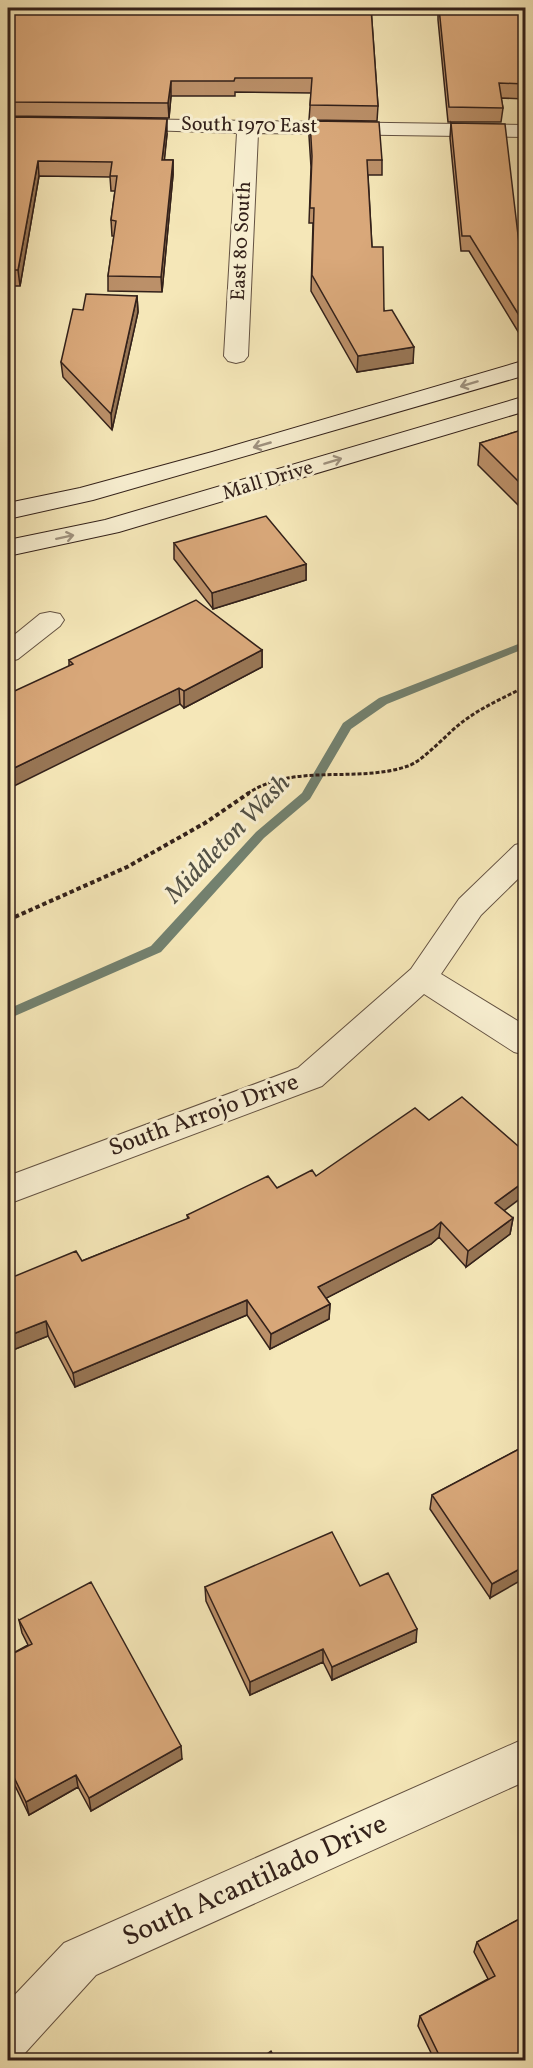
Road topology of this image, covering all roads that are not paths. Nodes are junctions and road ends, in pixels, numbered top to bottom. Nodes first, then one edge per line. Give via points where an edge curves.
1 (99, 125) edge
2 (248, 126) junction
3 (525, 131) edge
4 (236, 356) dead end
5 (525, 367) edge
6 (525, 403) edge
7 (8, 511) edge
8 (8, 548) edge
9 (50, 620) dead end
10 (8, 653) edge
11 (525, 852) edge
12 (422, 977) junction
13 (525, 1042) edge
14 (8, 1190) edge
15 (525, 1759) edge
16 (8, 2036) edge

1 - 2 street, South 1970 East
2 - 3 street, South 1970 East
2 - 4 street, East 80 South
5 -> 7 street, Mall Drive via 221,457 84,495
8 -> 6 street, Mall Drive via 110,527
9 - 10 street
11 - 12 street, South Arrojo Drive via 470,907
12 - 13 street
12 - 14 street, South Arrojo Drive via 310,1077
15 - 16 street, South Acantilado Drive via 80,1959

